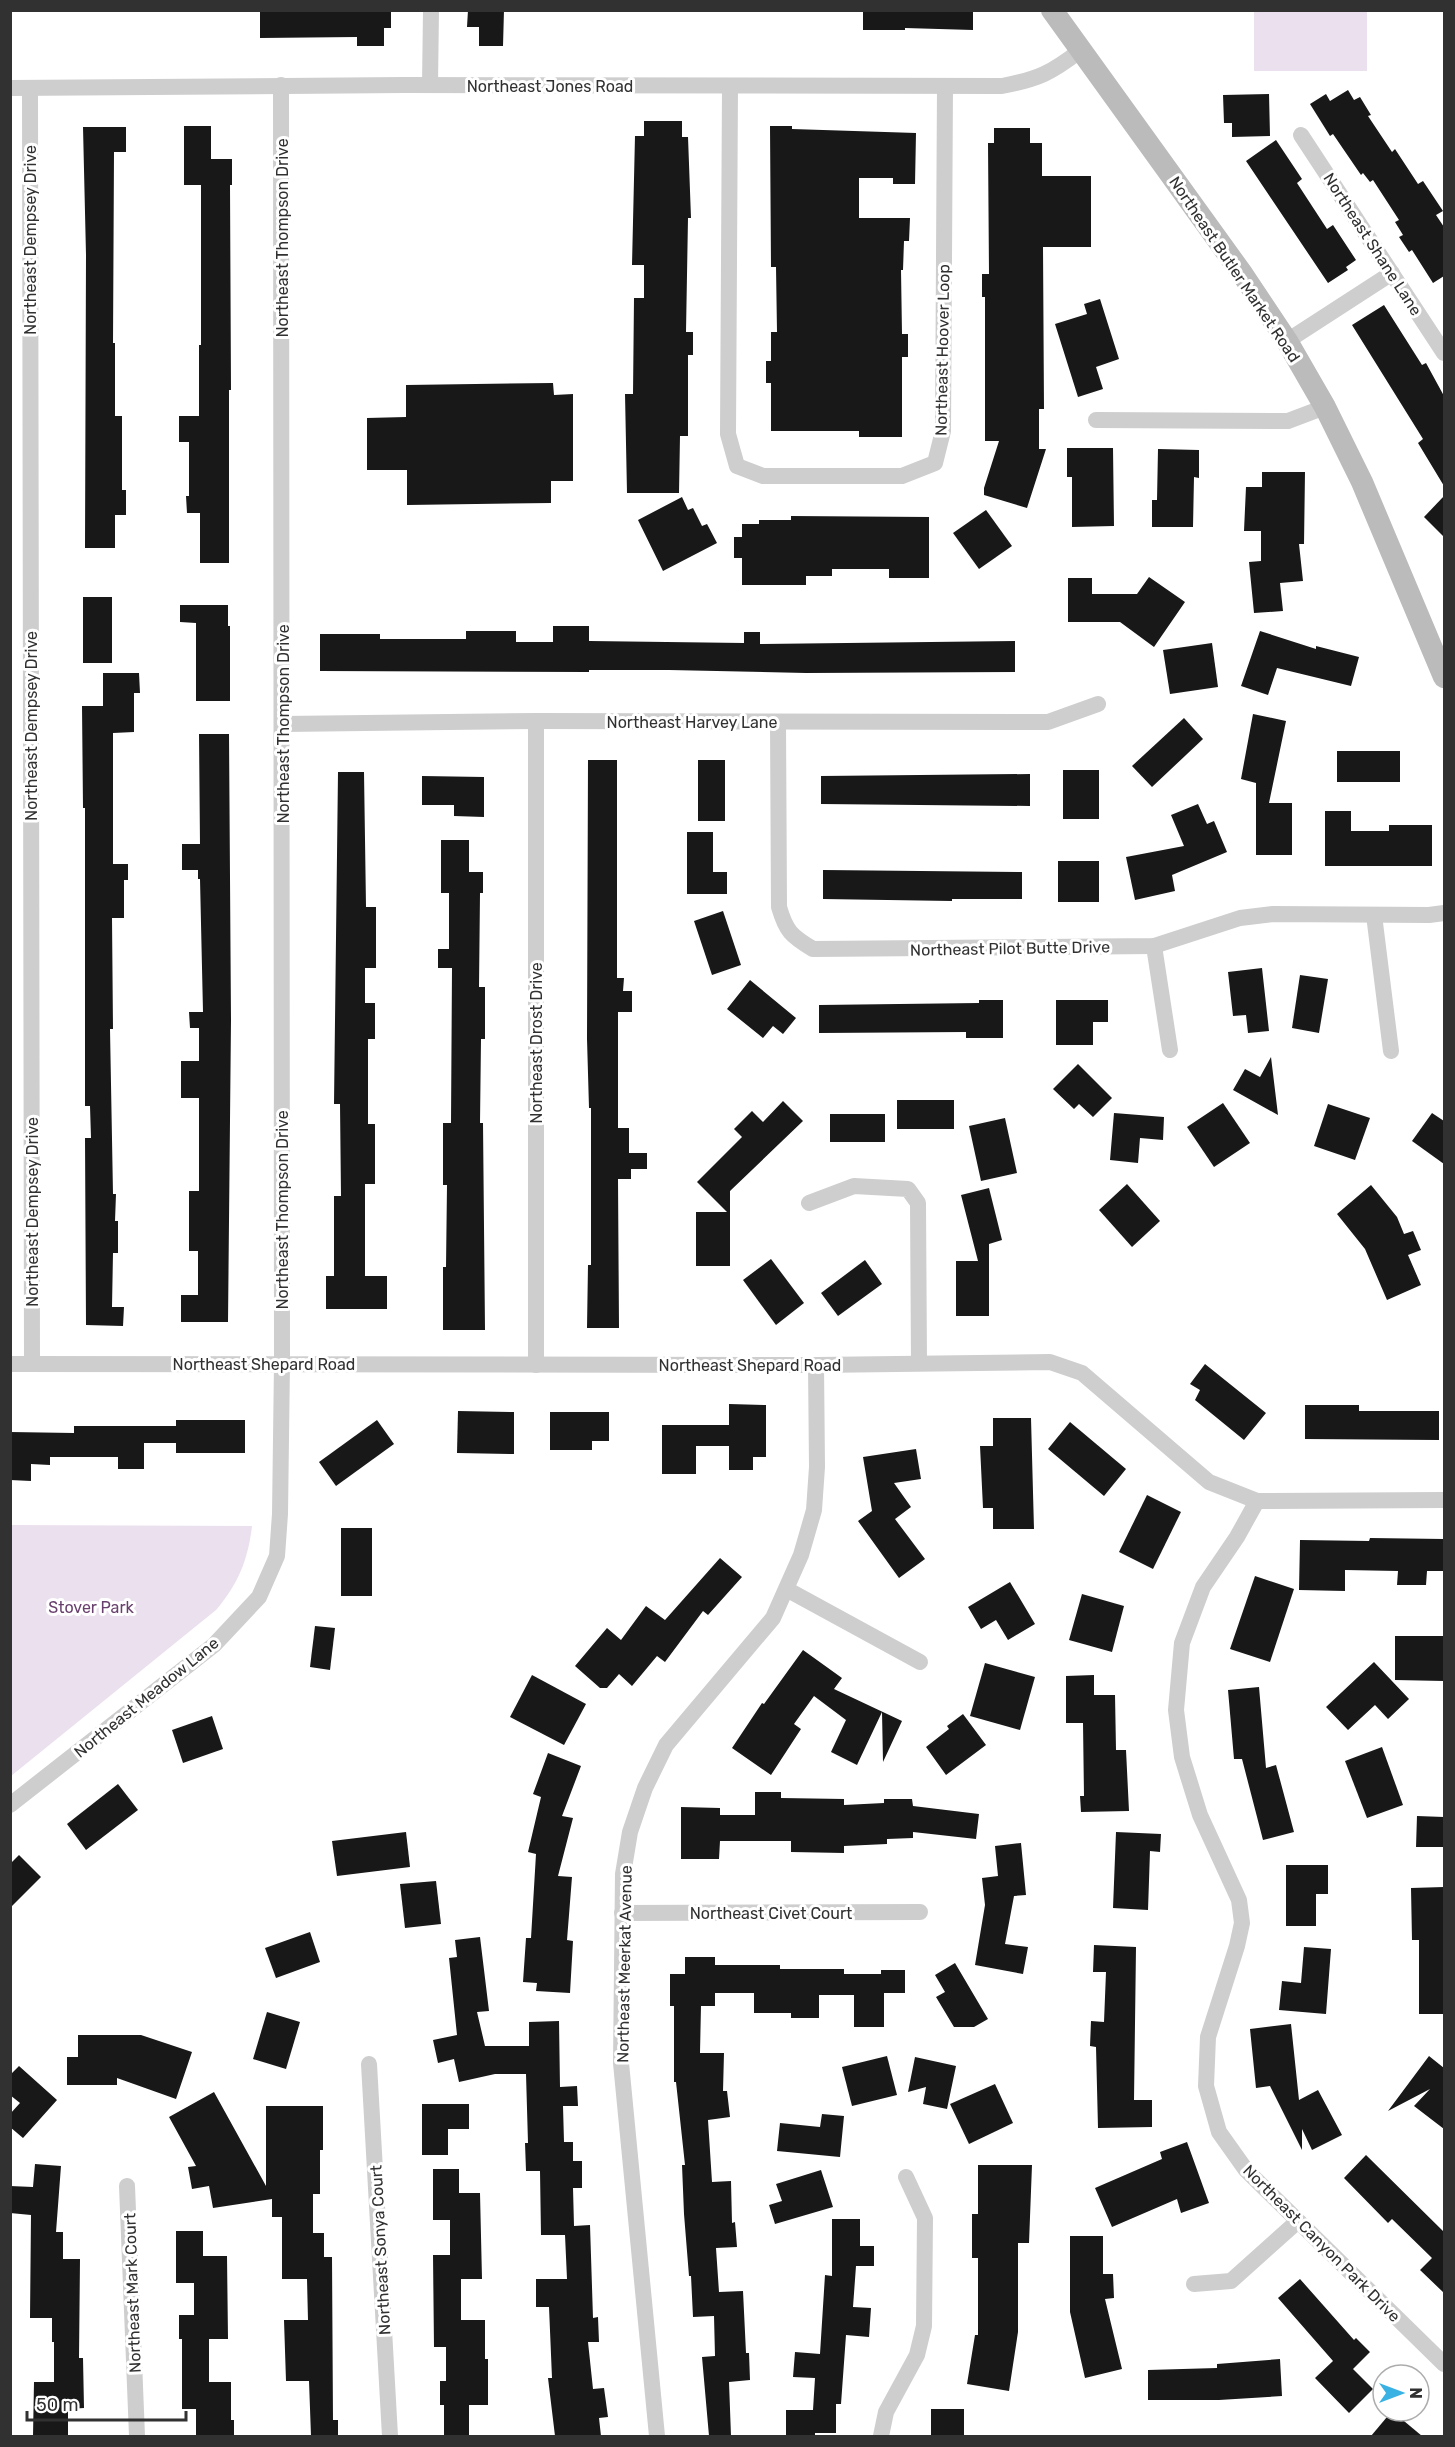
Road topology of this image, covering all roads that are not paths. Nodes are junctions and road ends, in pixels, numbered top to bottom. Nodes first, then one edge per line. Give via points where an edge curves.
1 (431, 10) edge
2 (1052, 10) edge
3 (1081, 50) junction
4 (281, 85) junction
5 (430, 85) junction
6 (945, 86) junction
7 (730, 87) junction
8 (10, 88) edge
9 (30, 88) junction
10 (1302, 135) dead end
11 (1392, 273) junction
12 (1287, 341) junction
13 (1444, 353) edge
14 (1324, 407) junction
15 (1096, 420) dead end
16 (1439, 646) edge
17 (1444, 677) edge
18 (1098, 704) dead end
19 (536, 721) junction
20 (778, 722) junction
21 (283, 724) junction
22 (1444, 913) edge
23 (1374, 915) junction
24 (1154, 946) junction
25 (1170, 1050) dead end
26 (1392, 1051) dead end
27 (808, 1203) dead end
28 (282, 1363) junction
29 (10, 1364) edge
30 (32, 1364) junction
31 (920, 1364) junction
32 (536, 1365) junction
33 (816, 1365) junction
34 (1444, 1500) edge
35 (1257, 1501) junction
36 (788, 1590) junction
37 (920, 1662) dead end
38 (10, 1805) edge
39 (920, 1912) dead end
40 (622, 1913) junction
41 (369, 2064) dead end
42 (906, 2177) dead end
43 (127, 2186) dead end
44 (1298, 2221) junction
45 (1194, 2284) dead end
46 (1444, 2364) edge
47 (137, 2436) edge
48 (390, 2436) edge
49 (657, 2436) edge
50 (881, 2436) edge

1 - 5 street
2 - 3 main road, Northeast Butler Market Road
3 - 6 street, Northeast Jones Road via 1032,81 1002,86
3 - 12 main road, Northeast Butler Market Road
4 - 5 street, Northeast Jones Road
4 - 9 street, Northeast Jones Road
4 - 21 street, Northeast Thompson Drive
5 - 7 street, Northeast Jones Road
6 - 7 street, Northeast Jones Road
6 - 7 street, Northeast Hoover Loop via 943,430 935,463 902,476 763,476 737,466 728,434
8 - 9 street, Northeast Jones Road
9 - 30 street, Northeast Dempsey Drive
10 - 11 street, Northeast Shane Lane
11 - 12 street
11 - 13 street, Northeast Shane Lane
12 - 14 main road, Northeast Butler Market Road
14 - 15 street via 1288,421
14 - 16 main road, Northeast Butler Market Road
16 - 17 main road, Northeast Butler Market Road
18 - 20 street, Northeast Harvey Lane via 1048,722
19 - 20 street, Northeast Harvey Lane
19 - 21 street, Northeast Harvey Lane
19 - 32 street, Northeast Drost Drive
20 - 24 street, Northeast Pilot Butte Drive via 779,907 792,937 813,949 832,950
21 - 28 street, Northeast Thompson Drive
22 - 23 street, Northeast Pilot Butte Drive
23 - 24 street, Northeast Pilot Butte Drive via 1274,914 1240,918
23 - 26 street
24 - 25 street
27 - 31 street via 854,1186 908,1189 918,1203
28 - 30 street, Northeast Shepard Road
28 - 32 street, Northeast Shepard Road
28 - 38 street, Northeast Meadow Lane via 277,1556 259,1597 214,1645
29 - 30 street, Northeast Shepard Road
31 - 33 street, Northeast Shepard Road
31 - 35 street, Northeast Shepard Road via 1050,1362 1082,1373 1209,1482
32 - 33 street, Northeast Shepard Road
33 - 36 street, Northeast Meerkat Avenue via 817,1467 813,1510
34 - 35 street, Northeast Shepard Road
35 - 44 street, Northeast Canyon Park Drive via 1203,1587 1182,1643 1176,1710 1182,1757 1200,1815 1239,1900 1242,1923 1208,2037 1206,2086 1219,2132 1246,2170
36 - 37 street
36 - 40 street, Northeast Meerkat Avenue via 774,1618 666,1745 630,1832
39 - 40 street, Northeast Civet Court
40 - 49 street, Northeast Meerkat Avenue via 621,2063
41 - 48 street, Northeast Sonya Court
42 - 50 street via 925,2218 924,2326 917,2355 886,2412
43 - 47 street, Northeast Mark Court
44 - 45 street via 1231,2281
44 - 46 street, Northeast Canyon Park Drive

